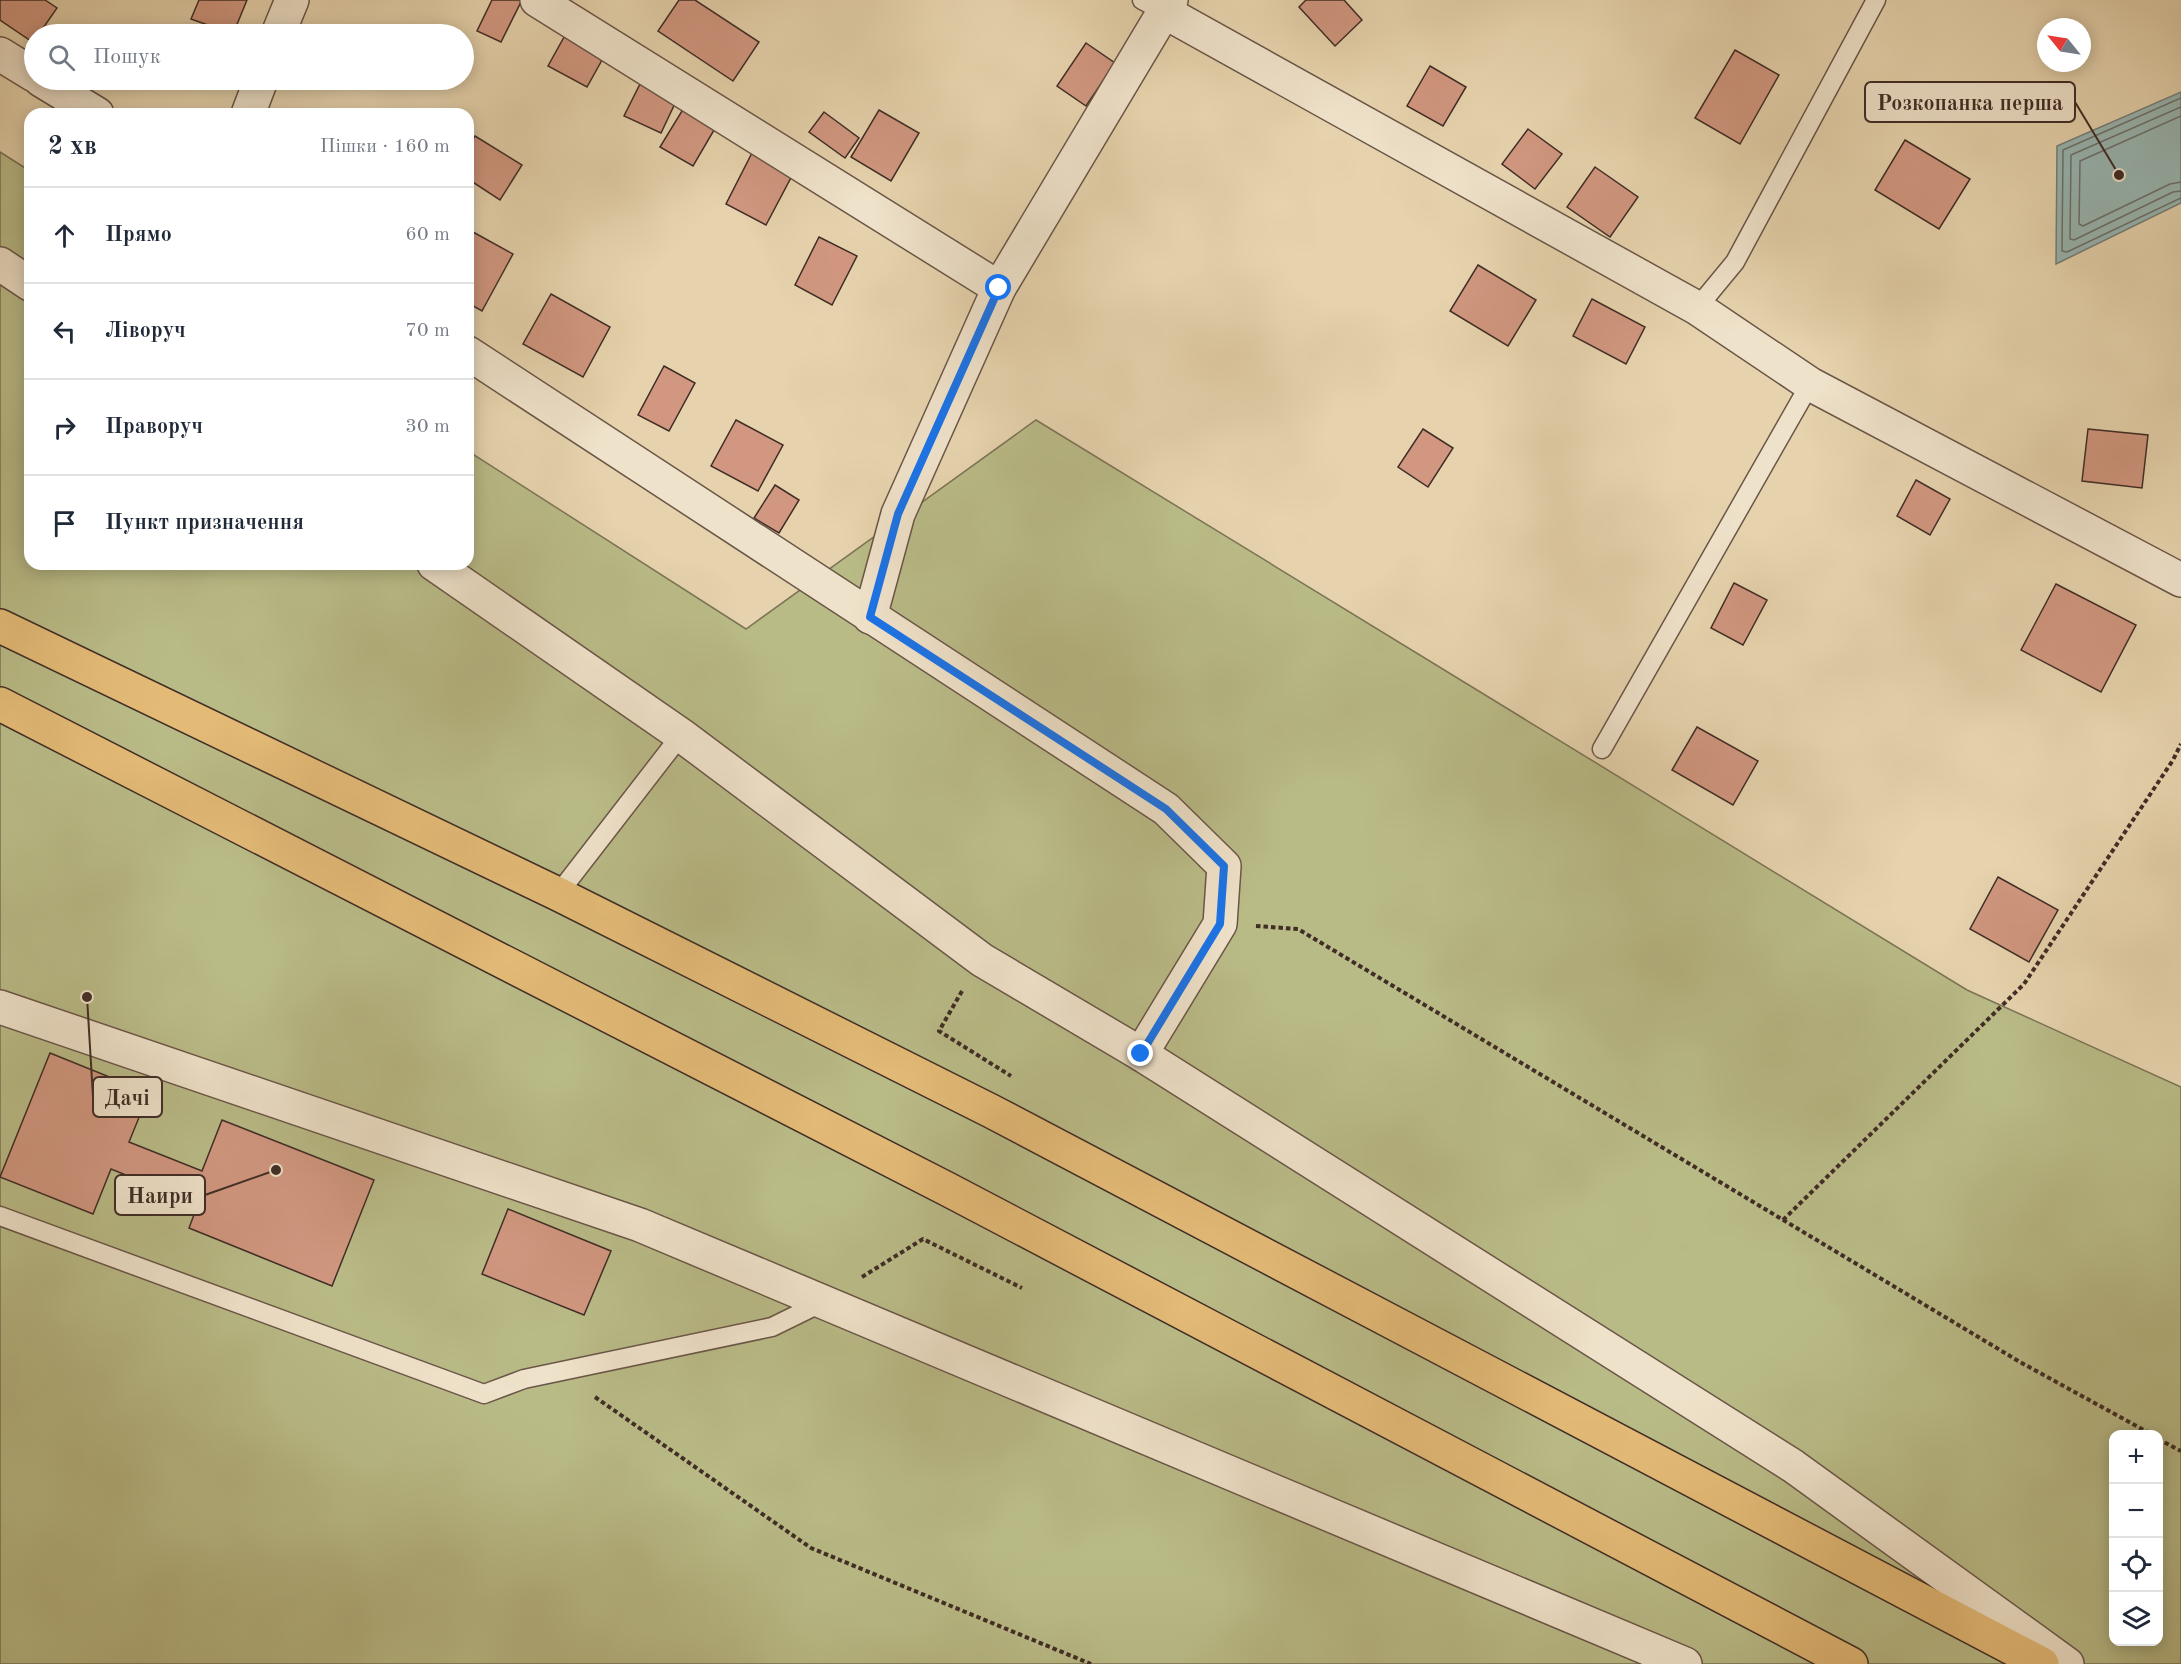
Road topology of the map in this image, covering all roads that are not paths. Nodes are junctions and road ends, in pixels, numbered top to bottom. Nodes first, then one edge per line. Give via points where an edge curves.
1 (292, 0) edge
2 (537, 0) edge
3 (1876, 0) edge
4 (1159, 4) edge
5 (282, 24) edge
6 (0, 54) edge
7 (24, 69) edge
8 (57, 90) edge
9 (257, 90) edge
10 (87, 108) edge
11 (250, 108) edge
12 (0, 264) edge
13 (24, 280) edge
14 (999, 288) junction
15 (1697, 308) junction
16 (474, 357) edge
17 (1810, 384) junction
18 (443, 570) edge
19 (2181, 580) edge
20 (870, 617) junction
21 (0, 626) edge
22 (0, 704) edge
23 (681, 735) junction
24 (1602, 749) dead end
25 (558, 894) junction
26 (0, 1007) edge
27 (1141, 1054) junction
28 (0, 1215) edge
29 (823, 1302) junction
30 (1685, 1664) edge
31 (1851, 1664) edge
32 (2042, 1664) edge
33 (2067, 1664) edge

1 - 5 street
2 - 14 street
3 - 15 lane via 1735,262
4 - 14 street
4 - 15 street
6 - 7 street
8 - 10 street
9 - 11 street
12 - 13 street
14 - 20 street via 898,514
15 - 17 street
16 - 20 street
17 - 19 street
17 - 24 lane
18 - 23 street
20 - 27 street via 1166,809 1224,866 1220,924
21 - 25 highway
22 - 31 highway via 949,1190
23 - 25 lane
23 - 27 street via 982,960
25 - 32 highway via 991,1111
26 - 29 street via 640,1225
27 - 33 street via 1793,1466
28 - 29 lane via 484,1394 524,1379 772,1327
29 - 30 street

